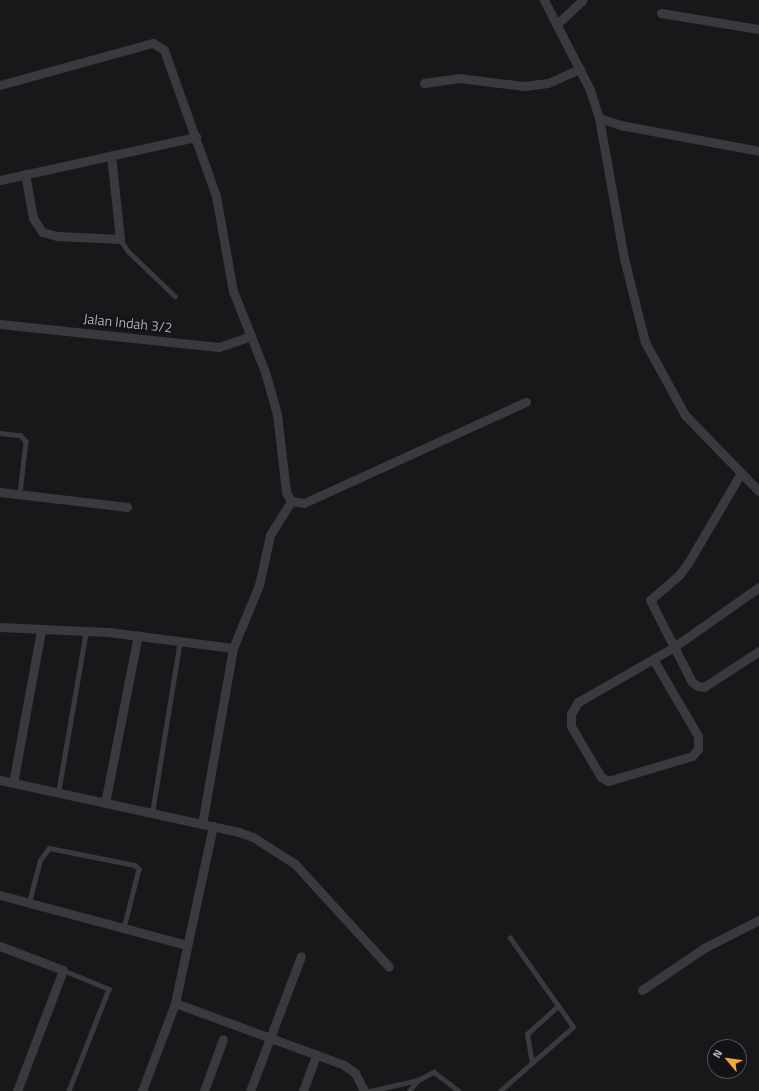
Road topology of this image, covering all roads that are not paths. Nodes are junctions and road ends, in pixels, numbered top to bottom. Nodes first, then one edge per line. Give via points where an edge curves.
1 (544, 0) edge
2 (583, 0) edge
3 (660, 13) dead end
4 (557, 24) junction
5 (759, 29) edge
6 (580, 69) junction
7 (424, 82) dead end
8 (0, 85) edge
9 (599, 118) junction
10 (196, 137) junction
11 (759, 151) edge
12 (111, 155) junction
13 (24, 174) junction
14 (0, 180) edge
15 (120, 239) junction
16 (175, 296) dead end
17 (0, 324) edge
18 (251, 336) junction
19 (526, 402) dead end
20 (0, 433) edge
21 (741, 473) junction
22 (759, 491) edge
23 (0, 492) edge
24 (20, 494) junction
25 (291, 501) junction
26 (127, 507) dead end
27 (759, 587) edge
28 (0, 627) edge
29 (41, 630) junction
30 (86, 631) junction
31 (138, 636) junction
32 (181, 640) junction
33 (674, 647) junction
34 (233, 648) junction
35 (759, 651) edge
36 (653, 659) junction
37 (0, 780) edge
38 (12, 783) junction
39 (58, 793) junction
40 (105, 803) junction
41 (152, 813) junction
42 (202, 824) junction
43 (213, 826) junction
44 (0, 894) edge
45 (29, 902) junction
46 (759, 920) edge
47 (124, 928) junction
48 (510, 938) dead end
49 (186, 945) junction
50 (0, 946) edge
51 (301, 956) dead end
52 (389, 968) dead end
53 (63, 970) junction
54 (642, 990) dead end
55 (175, 1003) junction
56 (558, 1006) junction
57 (269, 1038) junction
58 (223, 1039) dead end
59 (316, 1055) junction
60 (532, 1063) junction
61 (418, 1080) junction
62 (359, 1081) junction
63 (17, 1091) edge
64 (69, 1091) edge
65 (142, 1091) edge
66 (204, 1091) edge
67 (250, 1091) edge
68 (303, 1091) edge
69 (357, 1091) edge
70 (364, 1091) edge
71 (370, 1091) edge
72 (409, 1091) edge
73 (459, 1091) edge
74 (500, 1091) edge

1 - 4 street
2 - 4 street
3 - 5 street
4 - 6 street
6 - 7 street via 548,83 524,86 458,78
6 - 9 street
8 - 10 street via 153,43 164,50
9 - 11 street via 620,125
9 - 21 street via 624,258 645,342 685,415
10 - 12 street
10 - 18 street via 216,196 233,292
12 - 13 street
12 - 15 street
13 - 14 street
13 - 15 street via 33,218 42,232 57,236
15 - 16 lane via 128,251
17 - 18 street, Jalan Indah 3/2 via 218,347
18 - 25 street via 277,414 286,492
19 - 25 street via 304,503
20 - 24 lane via 20,435 26,441
21 - 22 street
21 - 33 street via 688,563 679,575 650,600
23 - 24 street
24 - 26 street
25 - 34 street via 270,534 259,585
27 - 33 street
28 - 29 street
29 - 30 street
29 - 38 street
30 - 31 street
30 - 39 lane
31 - 32 street
31 - 40 street
32 - 34 street
32 - 41 lane
33 - 35 street via 692,682 704,687
33 - 36 street
34 - 42 street
36 - 36 street via 578,702 571,714 571,726 601,776 608,781 692,756 698,749 698,736
37 - 38 street
38 - 39 street
39 - 40 street
40 - 41 street
41 - 42 street
42 - 43 street
43 - 49 street
43 - 52 street via 254,837 286,857
44 - 45 street
45 - 47 street
45 - 47 lane via 40,860 50,848 135,865 139,869
46 - 54 street via 704,948
47 - 49 street
48 - 56 lane
49 - 55 street
50 - 53 street
51 - 57 street
53 - 63 street
53 - 64 lane via 109,989
55 - 57 street
55 - 65 street
56 - 60 lane via 527,1034
56 - 60 lane via 573,1027
57 - 59 street
57 - 67 street
58 - 66 street
59 - 62 street via 350,1068
59 - 68 street
60 - 74 lane
61 - 71 lane
61 - 72 lane
61 - 73 lane via 434,1072
62 - 69 street
62 - 70 street

